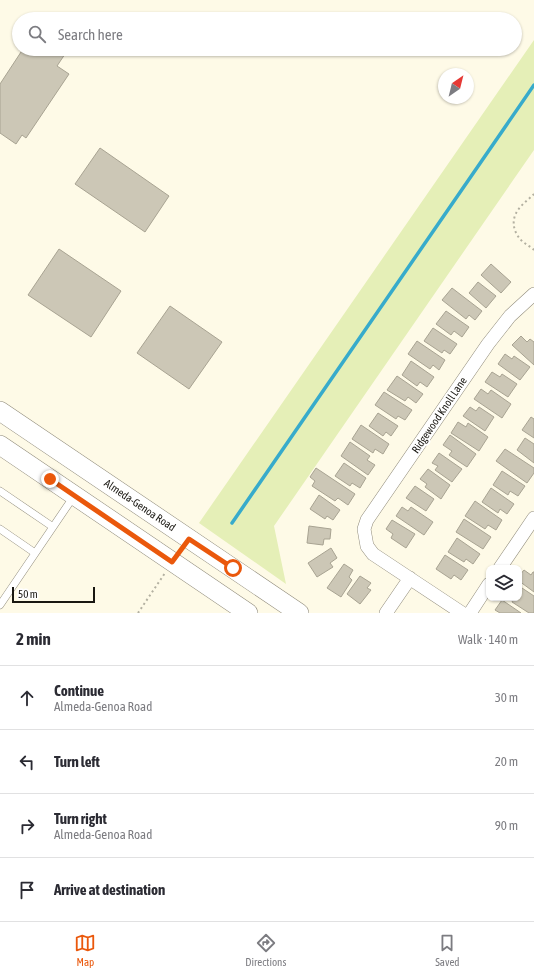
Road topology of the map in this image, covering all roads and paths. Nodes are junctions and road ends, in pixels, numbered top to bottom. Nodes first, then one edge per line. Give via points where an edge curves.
1 (534, 194) edge
2 (534, 249) edge
3 (534, 294) edge
4 (0, 411) edge
5 (0, 445) edge
6 (0, 491) edge
7 (74, 496) junction
8 (534, 518) edge
9 (53, 527) junction
10 (0, 529) edge
11 (189, 539) junction
12 (36, 553) junction
13 (172, 562) junction
14 (502, 565) edge
15 (410, 578) junction
16 (486, 589) edge
17 (0, 605) edge
18 (138, 613) edge
19 (248, 613) edge
20 (299, 613) edge
21 (386, 613) edge
22 (462, 613) edge
23 (470, 613) edge

1 - 2 path via 518,210 514,222 518,236
3 - 15 street, Ridgewood Knoll Lane via 510,316 488,344 367,520 364,529 367,546 373,554
4 - 11 main road, Almeda-Genoa Road
5 - 7 main road
6 - 9 lane
7 - 9 lane
7 - 13 main road
8 - 14 street
9 - 12 lane
10 - 12 lane
11 - 13 main road
11 - 20 main road, Almeda-Genoa Road
12 - 17 lane
13 - 18 path
13 - 19 main road
15 - 21 street
15 - 22 street
16 - 23 street

